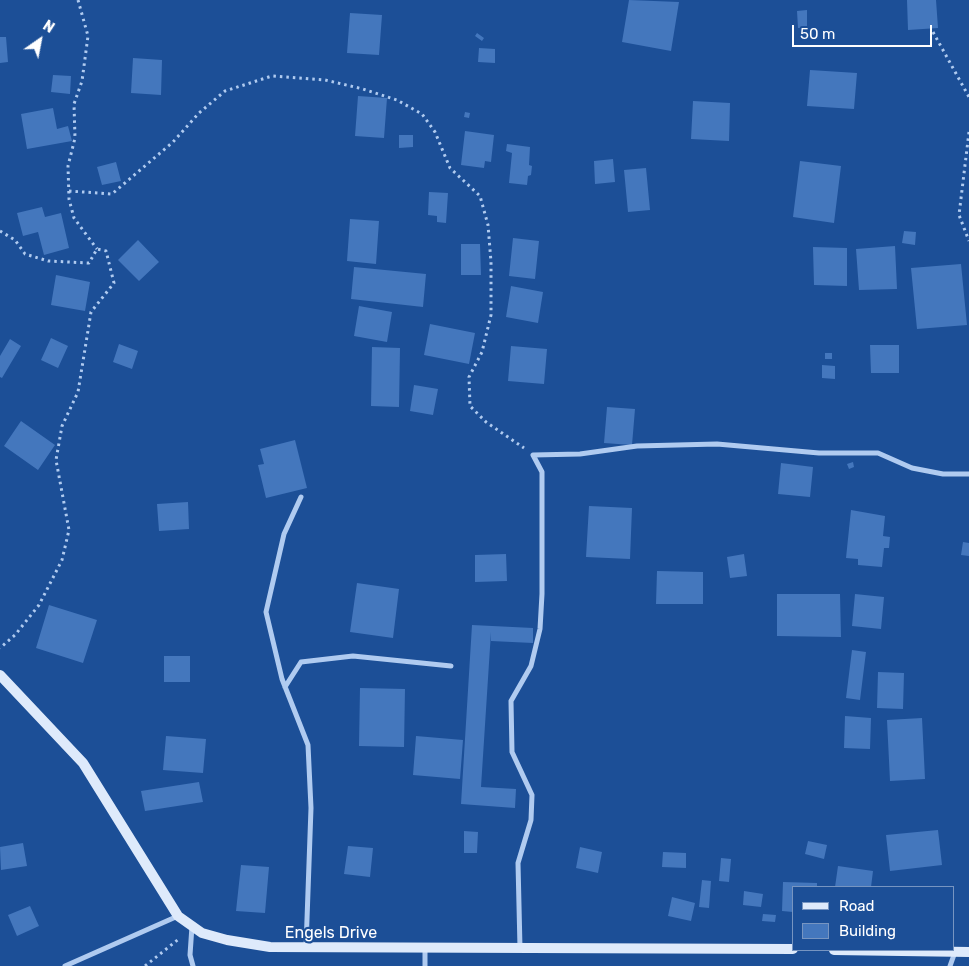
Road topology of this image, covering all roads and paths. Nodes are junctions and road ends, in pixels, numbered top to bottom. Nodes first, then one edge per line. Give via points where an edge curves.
1 (78, 0) edge
2 (933, 32) dead end
3 (969, 98) edge
4 (969, 132) edge
5 (69, 191) junction
6 (0, 231) edge
7 (969, 241) edge
8 (97, 248) junction
9 (533, 454) junction
10 (969, 474) edge
11 (301, 497) dead end
12 (0, 648) edge
13 (451, 666) dead end
14 (0, 675) edge
15 (285, 687) junction
16 (178, 916) junction
17 (192, 926) junction
18 (306, 948) junction
19 (425, 948) junction
20 (520, 948) junction
21 (792, 949) edge
22 (894, 951) edge
23 (955, 952) junction
24 (969, 952) edge
25 (65, 966) edge
26 (145, 966) edge
27 (193, 966) edge
28 (425, 966) edge
29 (950, 966) edge

1 - 5 path via 88,36 82,81 74,104 75,138 68,166
2 - 3 path
4 - 7 path via 960,215
5 - 8 path via 74,218
5 - 9 path via 112,194 173,142 225,91 272,76 325,80 397,100 422,114 435,132 450,168 480,196 488,225 491,315 482,352 469,377 470,406 486,422
6 - 8 path via 15,240 25,254 48,261 90,263
8 - 12 path via 106,251 114,283 91,312 78,392 62,426 56,460 69,530 62,560 39,606
9 - 10 street via 580,454 637,446 717,444 818,453 878,453 912,468 943,474
9 - 20 street via 542,472 540,629 531,666 511,701 512,752 532,795 531,820 518,863
11 - 15 street via 284,534 266,612
13 - 15 street via 353,656 301,662
14 - 16 street, Engels Drive via 83,763
15 - 18 street via 308,745 310,808
16 - 17 street, Engels Drive
16 - 25 street
17 - 18 street, Engels Drive via 202,933 227,940 270,948
17 - 26 path
17 - 27 street via 190,955
18 - 19 street, Engels Drive
19 - 20 street, Engels Drive
19 - 28 street
20 - 21 street, Engels Drive
22 - 23 street
23 - 24 street
23 - 29 street

